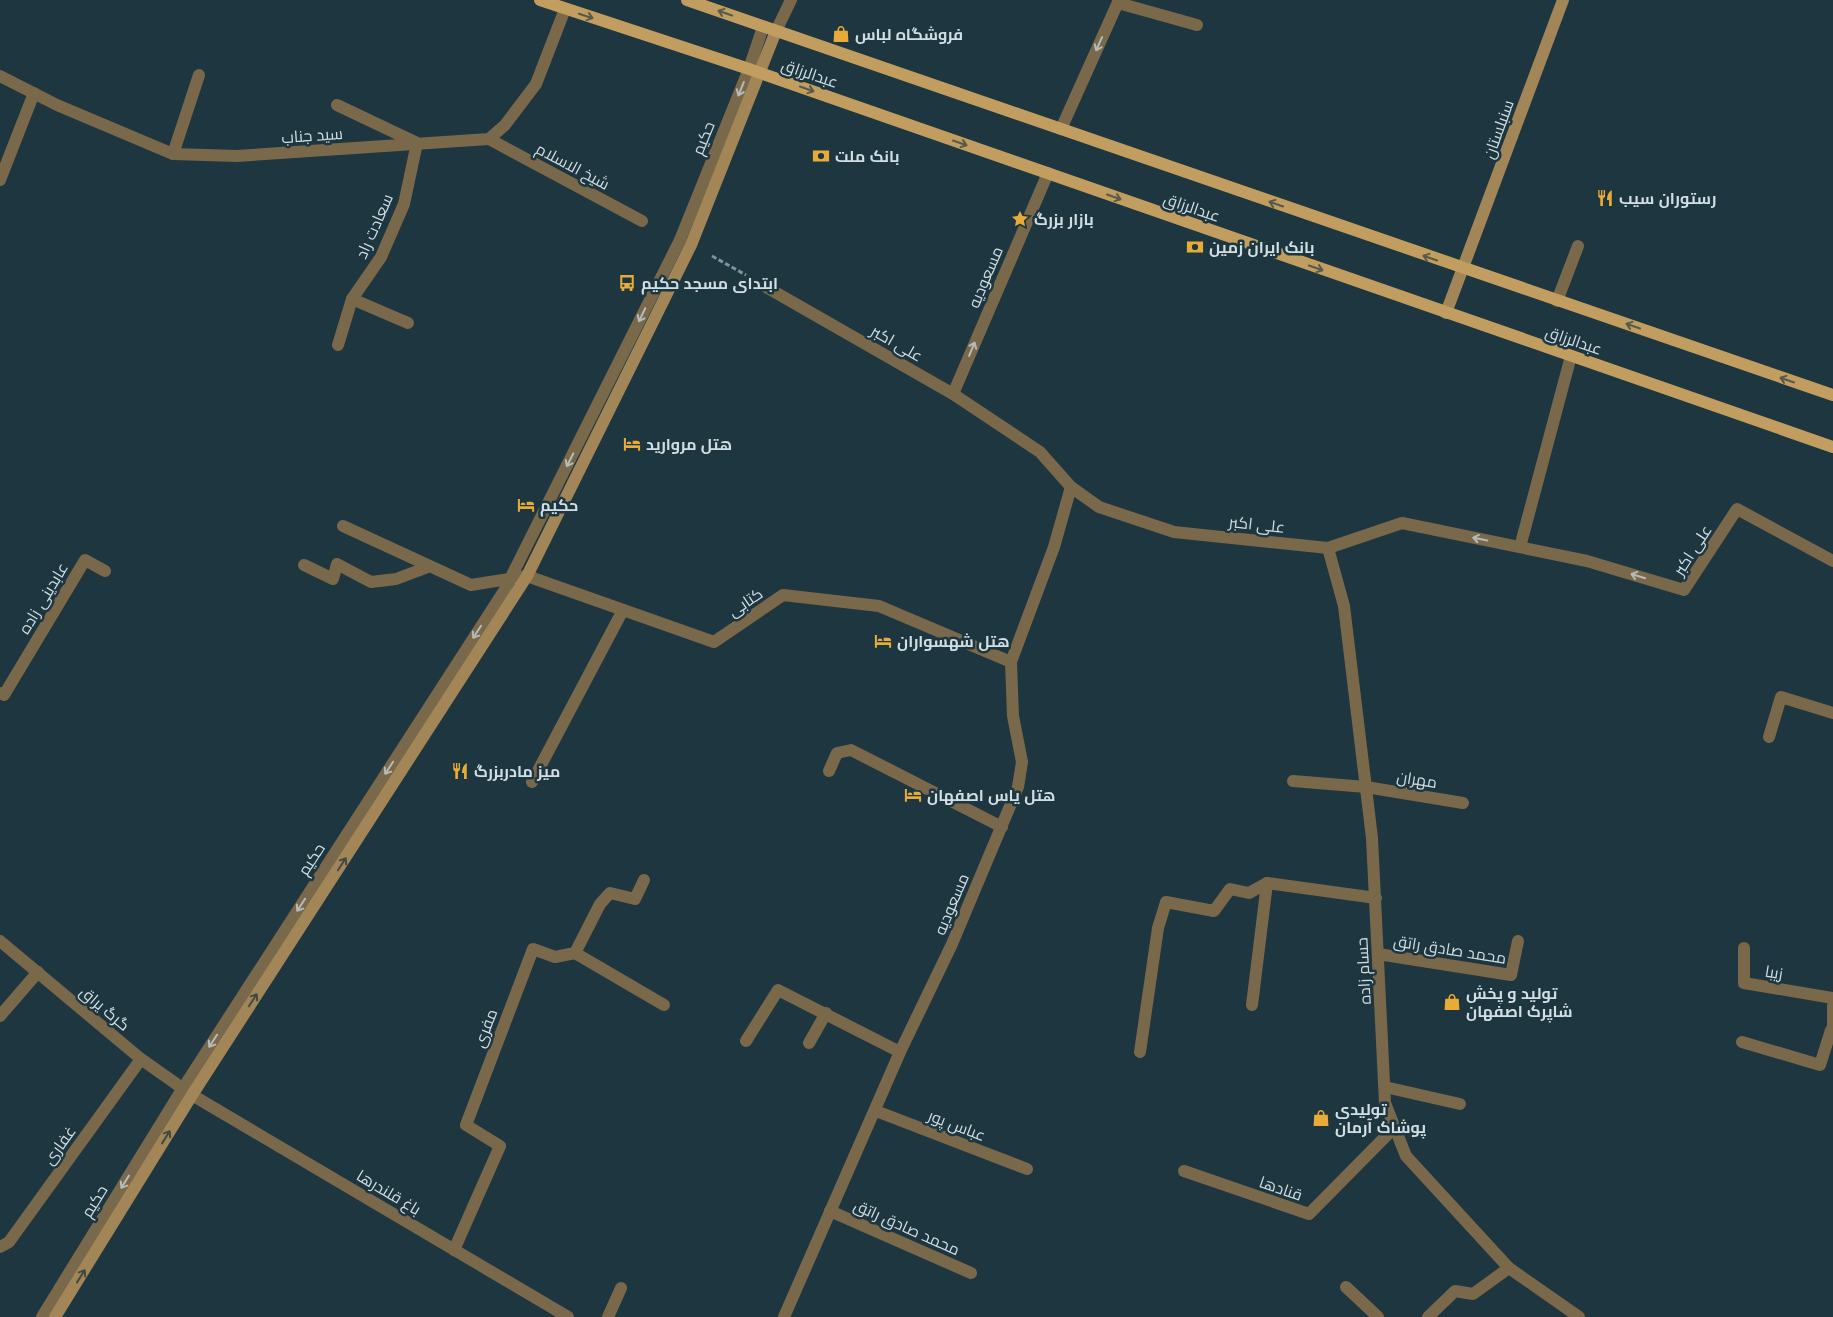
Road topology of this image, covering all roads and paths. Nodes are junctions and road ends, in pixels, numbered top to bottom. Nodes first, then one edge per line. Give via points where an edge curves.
1 (540, 0) edge
2 (687, 0) edge
3 (791, 0) edge
4 (1563, 0) edge
5 (1119, 2) edge
6 (565, 9) junction
7 (1197, 25) dead end
8 (763, 26) junction
9 (776, 31) junction
10 (755, 71) junction
11 (199, 75) dead end
12 (0, 76) edge
13 (34, 93) junction
14 (337, 106) dead end
15 (1061, 129) junction
16 (489, 139) junction
17 (417, 143) junction
18 (173, 154) junction
19 (1048, 173) junction
20 (0, 180) edge
21 (642, 221) dead end
22 (691, 245) junction
23 (1578, 246) dead end
24 (1463, 270) junction
25 (766, 287) joint
26 (352, 299) junction
27 (1557, 301) junction
28 (1446, 313) junction
29 (408, 323) dead end
30 (338, 345) dead end
31 (1571, 356) junction
32 (953, 394) junction
33 (1833, 396) edge
34 (1833, 447) edge
35 (1071, 487) junction
36 (343, 526) dead end
37 (1520, 547) junction
38 (1328, 548) junction
39 (1833, 561) edge
40 (304, 565) dead end
41 (428, 567) junction
42 (105, 571) dead end
43 (528, 576) junction
44 (623, 610) junction
45 (1011, 662) junction
46 (0, 693) edge
47 (1833, 713) edge
48 (1769, 738) dead end
49 (829, 771) dead end
50 (1293, 781) dead end
51 (532, 782) dead end
52 (1366, 787) junction
53 (1464, 802) dead end
54 (1002, 827) junction
55 (644, 880) dead end
56 (1267, 883) junction
57 (1376, 898) junction
58 (0, 941) edge
59 (1518, 941) dead end
60 (1744, 948) dead end
61 (575, 953) junction
62 (1378, 954) junction
63 (38, 972) junction
64 (1833, 998) edge
65 (664, 1005) dead end
66 (1252, 1005) dead end
67 (1833, 1006) edge
68 (826, 1013) junction
69 (0, 1016) edge
70 (1832, 1030) edge
71 (746, 1041) dead end
72 (1742, 1042) dead end
73 (809, 1044) dead end
74 (900, 1052) junction
75 (1140, 1052) dead end
76 (142, 1059) junction
77 (1384, 1087) junction
78 (192, 1095) junction
79 (1460, 1104) dead end
80 (876, 1111) junction
81 (1395, 1127) junction
82 (1027, 1169) dead end
83 (1184, 1171) dead end
84 (830, 1211) junction
85 (0, 1247) edge
86 (454, 1250) junction
87 (1509, 1268) junction
88 (971, 1273) dead end
89 (621, 1288) dead end
90 (1346, 1288) dead end
91 (42, 1317) edge
92 (55, 1317) edge
93 (568, 1317) edge
94 (608, 1317) edge
95 (784, 1317) edge
96 (1378, 1317) edge
97 (1428, 1317) edge
98 (1579, 1317) edge

1 - 6 main road, عبدالرزاق
8 -> 2 main road, عبدالرزاق
3 - 9 street
4 - 24 main road, سنبلستان
5 - 7 street
5 -> 15 street
6 -> 10 main road, عبدالرزاق
6 - 16 street via 536,84 505,125
8 - 9 main road, عبدالرزاق
8 - 10 street, حکیم
9 - 10 main road
9 - 15 main road, عبدالرزاق
10 -> 19 main road, عبدالرزاق
10 - 22 main road, حکیم
10 -> 91 street, حکیم via 680,240 504,591 178,1096
11 - 18 street
12 - 13 street, سید جناب
13 - 18 street, سید جناب
13 - 20 street
14 - 17 street
24 -> 15 main road, عبدالرزاق
16 - 17 street, سید جناب
16 - 21 street, شیخ الاسلام
17 - 18 street, سید جناب via 237,156
17 - 26 street, سعادت راد via 404,204 381,257
19 -> 28 main road, عبدالرزاق
32 -> 19 street, مسعودیه
22 - 25 path
22 - 43 main road, حکیم
23 - 27 street
24 - 27 main road, عبدالرزاق
24 - 28 main road, سنبلستان
25 - 32 street, علی اکبر
26 - 29 street
26 - 30 street, سعادت راد
33 -> 27 main road, عبدالرزاق
28 - 31 main road, عبدالرزاق
31 - 34 main road, عبدالرزاق
31 - 37 street
32 - 35 street, علی اکبر via 1040,452
35 - 38 street, علی اکبر via 1098,507 1174,532
35 - 45 street, مسعودیه via 1054,547
36 - 41 street
37 -> 38 street, علی اکبر via 1402,523
39 -> 37 street, علی اکبر via 1738,509 1684,590 1587,561
38 - 52 street, حسام زاده via 1344,606
40 - 41 street via 334,579 337,564 371,582 396,579
41 - 43 street via 472,585
42 - 46 street, عابدینی زاده via 85,560 4,695
43 - 44 street, کتابی
78 -> 43 main road, حکیم
44 - 45 street, کتابی via 714,642 783,595 879,606
44 - 51 street
45 - 54 street, مسعودیه via 1013,716 1022,762 1018,787
47 - 48 street via 1781,697
49 - 54 street via 838,752 852,750
50 - 52 street, مهران
52 - 53 street, مهران
52 - 57 street, حسام زاده
54 - 74 street, مسعودیه via 952,944
55 - 61 street via 635,899 610,893 600,904
56 - 57 street
56 - 66 street
56 - 75 street via 1249,893 1230,889 1214,911 1166,902 1158,928
57 - 62 street, حسام زاده
58 - 63 street, گرگ یراق
59 - 62 street, محمد صادق راتق via 1511,975
60 - 64 street, زیبا via 1744,984
61 - 65 street
61 - 86 street, مفری via 555,957 533,949 466,1125 500,1146
62 - 77 street, حسام زاده
63 - 69 street
63 - 76 street, گرگ یراق
67 - 70 street
68 - 71 street via 778,990
68 - 73 street
68 - 74 street
70 - 72 street via 1820,1065
74 - 80 street, مسعودیه
76 - 78 street, گرگ یراق
76 - 85 street, غفاری via 9,1242
77 - 79 street
77 - 81 street, حسام زاده via 1385,1103
78 - 86 street, باغ قلندرها
92 -> 78 main road, حکیم
80 - 82 street, عباس پور
80 - 84 street, مسعودیه
81 - 83 street, قنادها via 1309,1214
81 - 87 street, حسام زاده via 1406,1156
84 - 88 street, محمد صادق راتق
84 - 95 street, مسعودیه
86 - 93 street, باغ قلندرها
87 - 97 street via 1473,1294 1455,1291
87 - 98 street, حسام زاده
89 - 94 street
90 - 96 street

